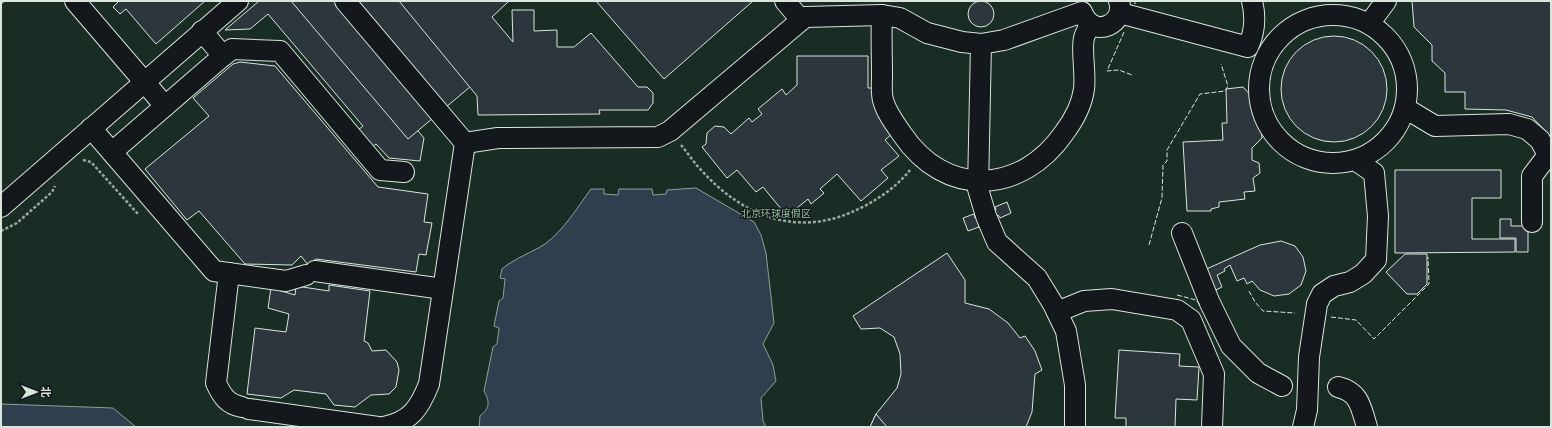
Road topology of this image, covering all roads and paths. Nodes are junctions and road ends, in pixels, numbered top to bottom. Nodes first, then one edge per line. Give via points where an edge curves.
1 (4, 1) edge
2 (75, 1) edge
3 (238, 1) edge
4 (345, 1) edge
5 (785, 1) edge
6 (1252, 1) edge
7 (1386, 1) edge
8 (1, 3) edge
9 (1120, 7) edge
10 (1332, 8) edge
11 (1086, 12) edge
12 (882, 15) junction
13 (801, 20) junction
14 (1369, 24) junction
15 (209, 26) junction
16 (981, 44) junction
17 (1248, 47) junction
18 (223, 56) junction
19 (1268, 56) junction
20 (144, 82) junction
21 (165, 106) junction
22 (1405, 108) junction
23 (91, 128) junction
24 (670, 131) junction
25 (465, 143) junction
26 (112, 152) junction
27 (1549, 156) edge
28 (921, 157) junction
29 (80, 160) dead end
30 (1355, 160) junction
31 (404, 172) dead end
32 (57, 182) dead end
33 (979, 182) junction
34 (1, 207) edge
35 (143, 220) dead end
36 (1532, 222) dead end
37 (1, 231) edge
38 (1182, 233) dead end
39 (229, 273) junction
40 (443, 288) junction
41 (1057, 312) junction
42 (1282, 386) dead end
43 (1338, 387) dead end
44 (378, 427) edge
45 (384, 427) edge
46 (1075, 427) edge
47 (1212, 427) edge
48 (1303, 427) edge
49 (1367, 427) edge

1 - 8 path
2 - 20 street
3 - 15 street
4 - 25 street
5 - 13 street
6 - 17 street via 1254,31
7 - 14 street
9 - 11 street via 1116,21 1106,27 1100,27
9 - 17 street
10 - 14 street
10 - 19 street via 1289,30 1277,41
11 - 16 street via 1004,40
11 - 33 street via 1084,90 1078,109 1065,133 1048,154 1032,166 1016,175
12 - 13 street via 816,15
12 - 16 street via 900,18 927,33
12 - 28 street via 882,100 891,119
13 - 24 street
14 - 22 street via 1385,36 1397,51 1405,69
15 - 18 street
15 - 20 street
16 - 33 street
17 - 19 street
18 - 21 street
18 - 31 street via 232,49 280,51 380,170
19 - 30 street via 1261,76 1260,98 1265,118 1277,137 1293,151 1312,160 1333,164
20 - 21 street
20 - 23 street
21 - 26 street
22 - 27 street via 1436,126 1509,124 1527,129 1540,140
22 - 30 street via 1387,141
23 - 26 street
23 - 34 street
24 - 25 street via 658,137 498,138
24 - 28 path via 702,172 730,196 757,214 784,222 812,224 835,220 863,207 902,180
25 - 40 street
26 - 39 street via 214,271
27 - 36 street via 1532,176
28 - 33 street via 948,174
29 - 35 path via 91,162
30 - 48 street via 1374,173 1378,216 1376,260 1363,274 1322,294 1309,357 1307,410
32 - 37 path via 52,192 17,224
33 - 41 street via 978,190 997,242 1037,278
38 - 42 street via 1209,302 1231,346 1258,373
39 - 40 street via 286,281 311,273
39 - 44 street via 216,383 222,397 233,405 246,408
40 - 45 street via 429,384 422,403 412,416 395,425
41 - 46 street via 1066,331 1074,385
41 - 47 street via 1084,302 1112,299 1177,310 1191,320 1214,374
43 - 49 street via 1350,390 1359,402

